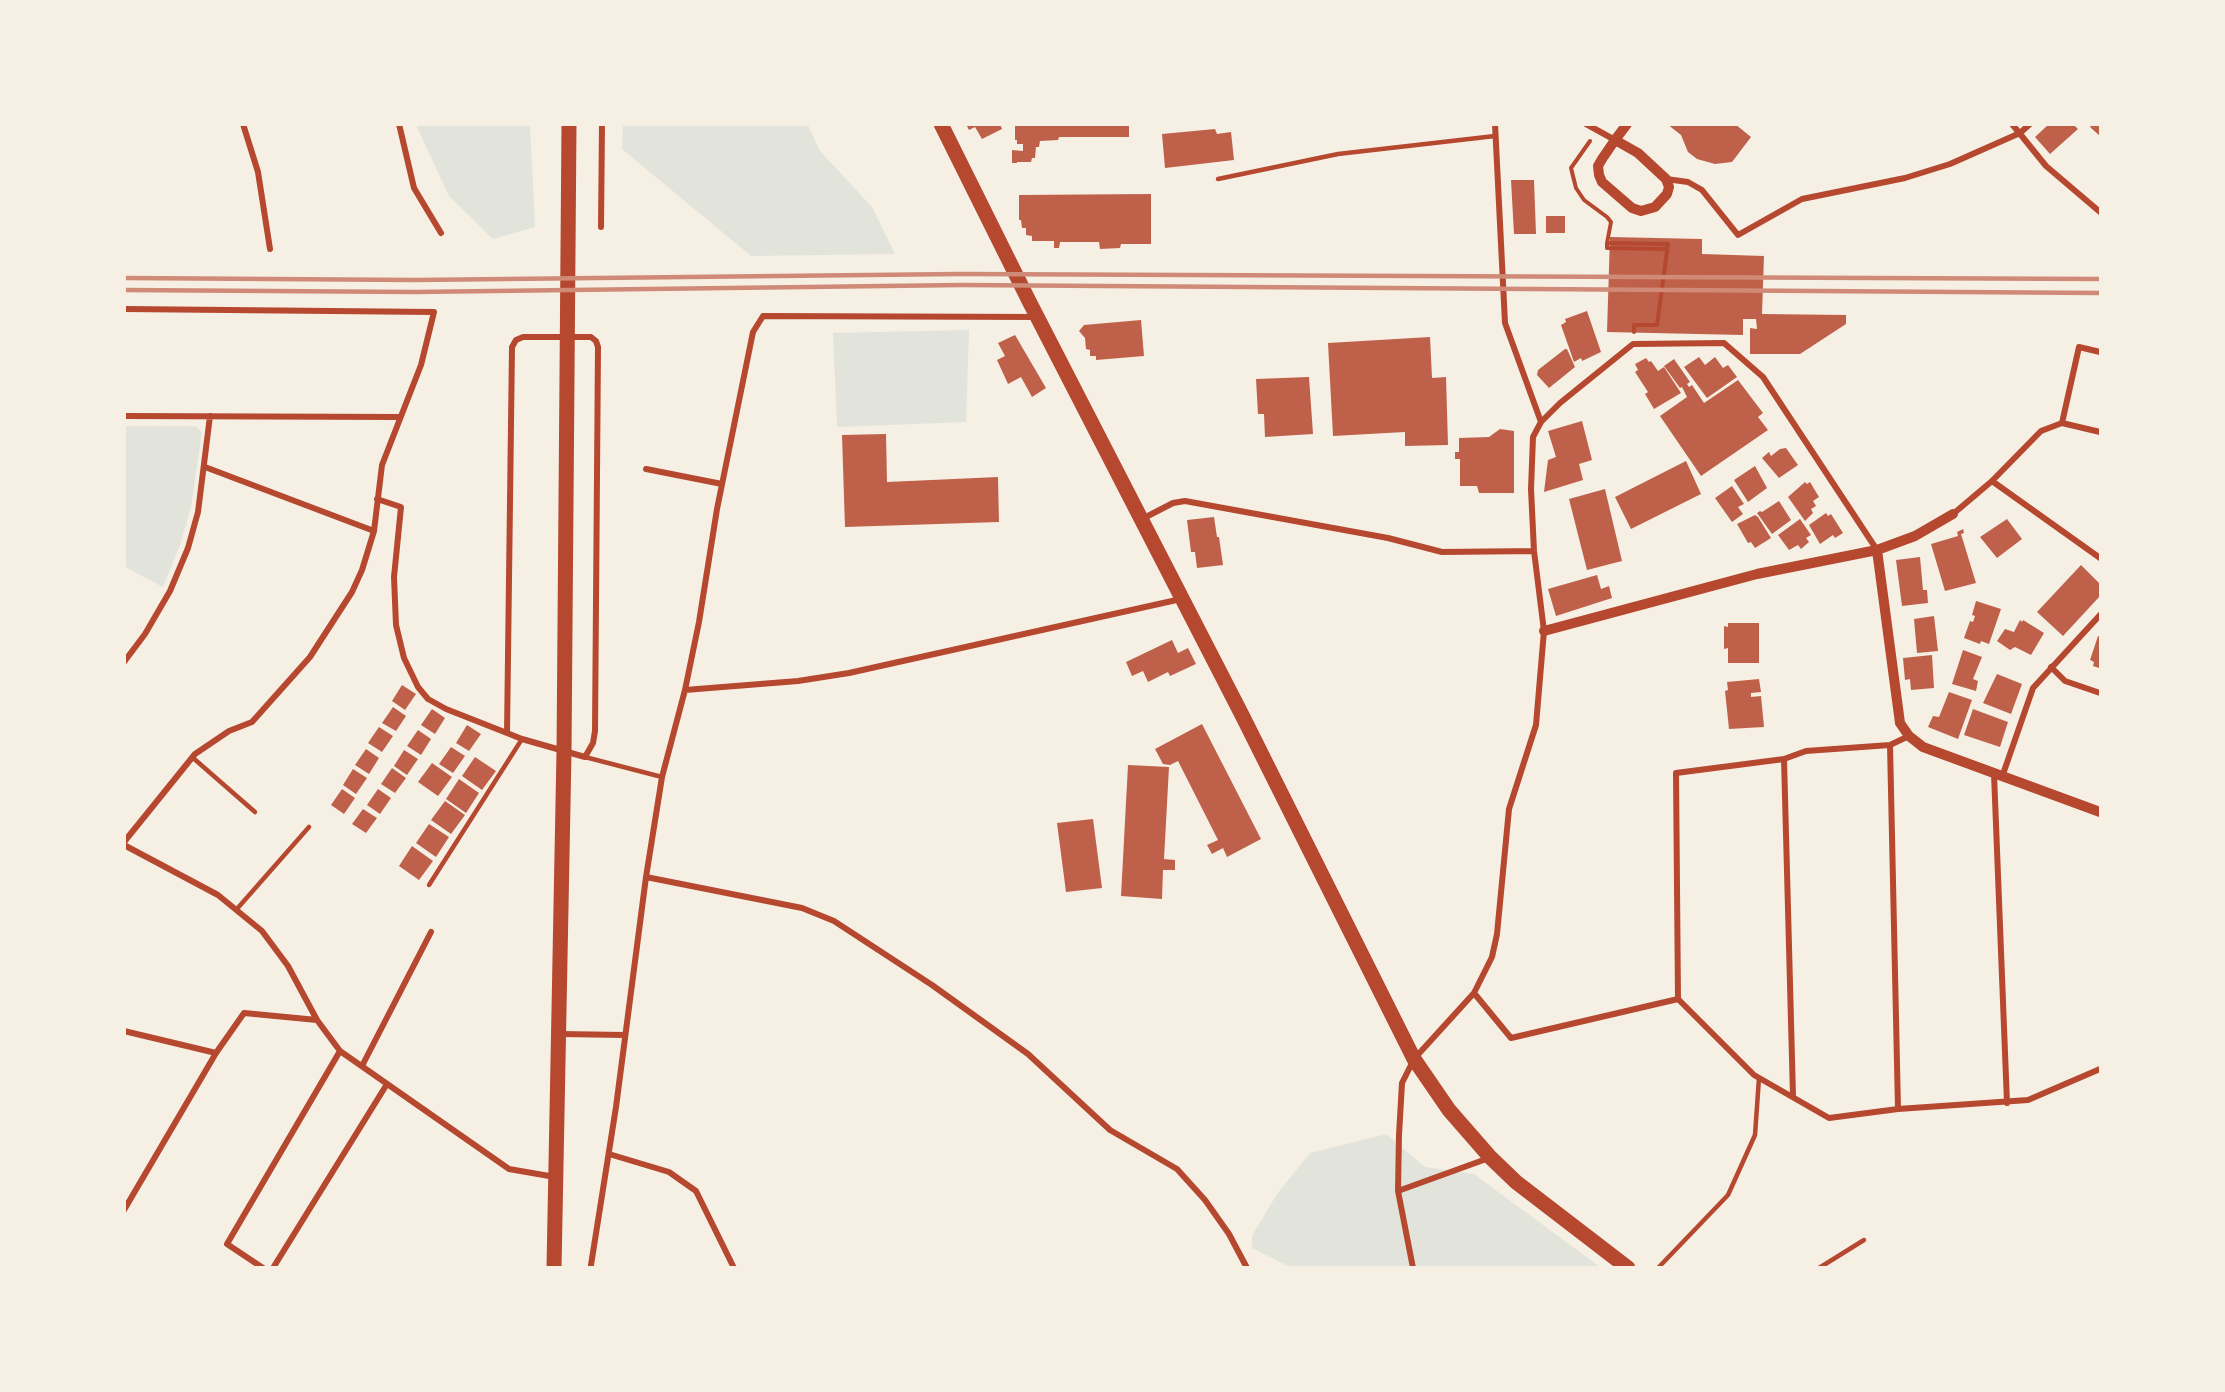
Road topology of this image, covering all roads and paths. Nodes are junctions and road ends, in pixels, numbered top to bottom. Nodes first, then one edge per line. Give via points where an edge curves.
1 (243, 124) edge
2 (399, 124) edge
3 (569, 124) edge
4 (602, 124) edge
5 (941, 124) edge
6 (1496, 124) edge
7 (1586, 124) edge
8 (1627, 124) edge
9 (2012, 124) edge
10 (2030, 124) edge
11 (2020, 133) junction
12 (1495, 136) junction
13 (1615, 140) junction
14 (1218, 179) dead end
15 (1666, 179) junction
16 (2100, 212) edge
17 (601, 227) dead end
18 (441, 233) dead end
19 (1608, 243) dead end
20 (270, 249) dead end
21 (1662, 283) junction
22 (1668, 284) dead end
23 (124, 309) edge
24 (1038, 317) junction
25 (1634, 325) dead end
26 (2100, 352) edge
27 (124, 416) edge
28 (210, 416) junction
29 (399, 417) junction
30 (1541, 422) junction
31 (2062, 423) junction
32 (2100, 432) edge
33 (205, 467) junction
34 (646, 469) dead end
35 (1992, 481) junction
36 (722, 484) junction
37 (377, 499) junction
38 (1953, 514) joint
39 (1142, 519) junction
40 (374, 531) junction
41 (1877, 550) junction
42 (1534, 551) junction
43 (2100, 558) edge
44 (1182, 599) junction
45 (2100, 615) edge
46 (1544, 631) junction
47 (124, 662) edge
48 (2051, 668) junction
49 (685, 690) junction
50 (2100, 693) edge
51 (507, 733) junction
52 (1909, 736) junction
53 (522, 739) junction
54 (1890, 745) junction
55 (564, 752) junction
56 (585, 757) junction
57 (192, 758) junction
58 (1784, 759) junction
59 (1998, 775) junction
60 (662, 777) junction
61 (255, 812) dead end
62 (2100, 812) edge
63 (309, 827) dead end
64 (124, 844) edge
65 (646, 877) junction
66 (429, 885) dead end
67 (236, 910) junction
68 (431, 932) dead end
69 (1474, 993) junction
70 (1678, 999) junction
71 (317, 1020) junction
72 (124, 1031) edge
73 (560, 1035) junction
74 (625, 1035) junction
75 (340, 1051) junction
76 (216, 1053) junction
77 (1414, 1059) junction
78 (362, 1066) junction
79 (2100, 1069) edge
80 (1759, 1078) junction
81 (387, 1084) junction
82 (1793, 1096) junction
83 (2007, 1103) junction
84 (1898, 1110) junction
85 (609, 1154) junction
86 (1490, 1157) junction
87 (555, 1177) junction
88 (1398, 1191) junction
89 (124, 1210) edge
90 (1864, 1240) dead end
91 (591, 1265) dead end
92 (262, 1268) edge
93 (273, 1268) edge
94 (554, 1268) edge
95 (734, 1268) edge
96 (1247, 1268) edge
97 (1413, 1268) edge
98 (1628, 1268) edge
99 (1658, 1268) edge
100 (1819, 1268) edge

1 - 20 street via 258,172
2 - 18 street via 414,188
3 - 55 main road
4 - 17 street
5 - 24 main road
6 - 12 street
7 - 13 street
8 - 13 street
9 - 11 street
10 - 11 street
11 - 15 street via 1950,164 1905,178 1802,199 1738,235 1702,190 1688,182
11 - 16 street via 2046,166
12 - 14 lane via 1338,154
12 - 30 street via 1505,322
13 - 15 street via 1638,153
13 - 15 street via 1598,166 1599,175 1632,208 1641,212 1655,207 1666,194
19 - 21 path via 1607,248 1668,246
21 - 22 path
21 - 25 path via 1657,325
23 - 29 street via 434,312 421,365
24 - 36 street via 763,316 753,332
24 - 39 main road
26 - 31 street via 2079,347
27 - 28 street
28 - 29 street
28 - 33 street
29 - 37 street via 382,465
30 - 41 street via 1633,344 1724,343 1763,377
30 - 42 street via 1533,437
31 - 32 street
31 - 35 street via 2041,431
33 - 40 street
33 - 47 street via 198,512 180,569 145,634
34 - 36 street
35 - 38 street
35 - 43 street
36 - 49 street
37 - 40 street
37 - 51 street via 401,507 394,577 396,625 404,658 418,687 428,699 446,709
38 - 41 street via 1915,536
39 - 42 street via 1185,501 1388,538 1442,552
39 - 44 main road
40 - 57 street via 352,592 310,657 252,722 229,731
41 - 46 street via 1756,574
41 - 52 street via 1900,723
42 - 46 street
44 - 49 street via 849,673
44 - 77 main road
45 - 48 street
46 - 69 street via 1536,724 1509,809 1497,934 1492,957
48 - 50 street via 2065,681
48 - 59 street via 2033,688
49 - 60 street
51 - 53 street
51 - 56 street via 512,347 523,337 591,337 598,346 595,731
52 - 54 street
52 - 59 street via 1923,747
53 - 55 street
53 - 66 lane
54 - 58 street via 1806,751
54 - 84 street
55 - 56 street
55 - 73 main road
56 - 60 lane
57 - 61 lane
57 - 64 street
58 - 70 street via 1676,773
58 - 82 street
59 - 62 street
59 - 83 street
60 - 65 street
63 - 67 lane
64 - 67 street via 218,895
65 - 74 street
65 - 96 street via 802,909 834,921 1028,1054 1110,1130 1177,1170 1205,1200
67 - 71 street via 273,945
68 - 78 street
69 - 70 street via 1511,1038
69 - 77 street
70 - 80 street
71 - 75 street
71 - 76 street via 244,1013
72 - 76 street
73 - 74 street
73 - 87 main road
74 - 85 street
75 - 78 street
75 - 92 street via 227,1244
76 - 89 street
77 - 86 main road via 1449,1110
77 - 88 street via 1402,1083
78 - 81 street
79 - 83 street via 2028,1100
80 - 82 street
80 - 99 lane via 1755,1135 1728,1195
81 - 87 street via 509,1169
81 - 93 street
82 - 84 street via 1828,1118
83 - 84 street
85 - 91 street
85 - 95 street via 669,1172 696,1191
86 - 88 street
86 - 98 main road via 1516,1182
87 - 94 main road
88 - 97 street
90 - 100 lane

